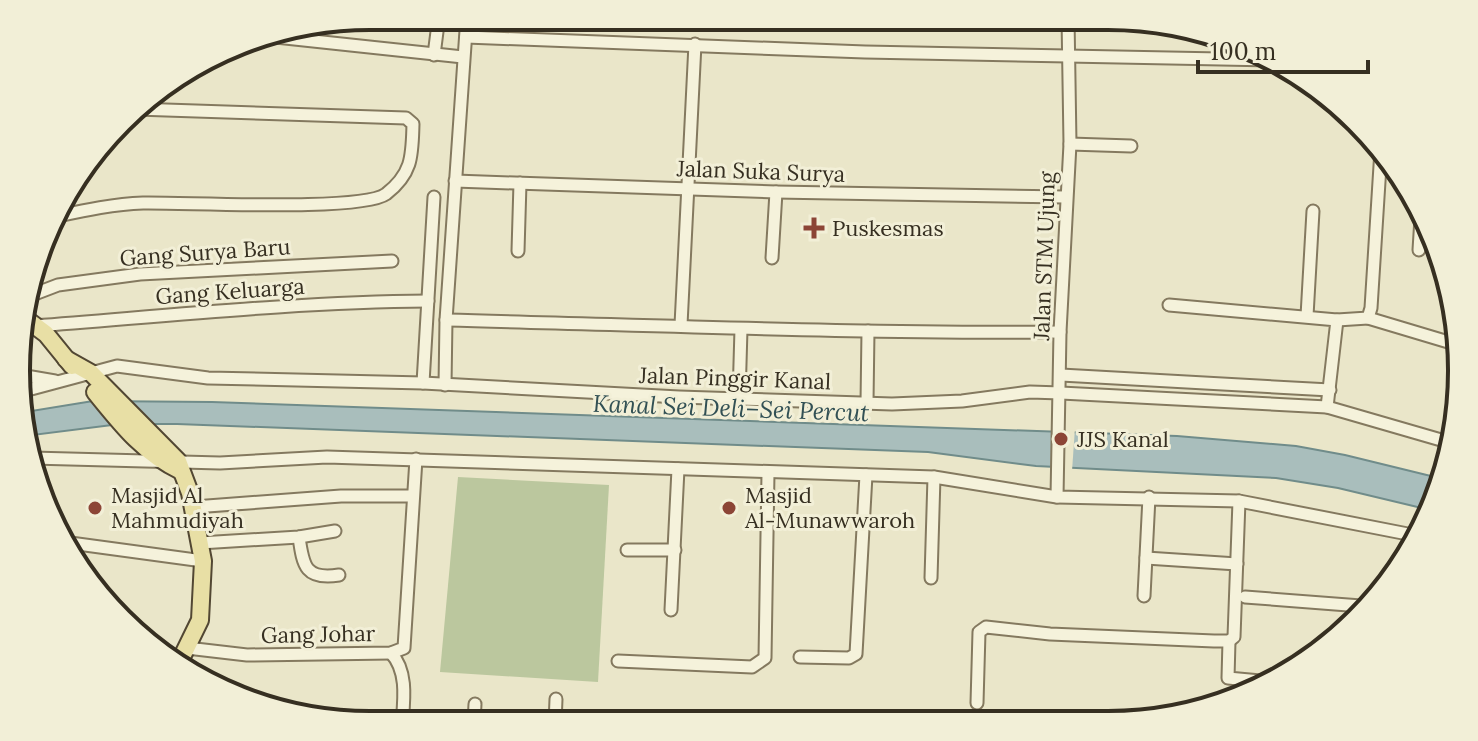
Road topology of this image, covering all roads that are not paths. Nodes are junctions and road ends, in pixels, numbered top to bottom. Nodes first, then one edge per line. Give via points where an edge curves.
1 (437, 30) edge
2 (466, 30) edge
3 (1068, 30) edge
4 (466, 37) junction
5 (294, 39) edge
6 (695, 44) junction
7 (434, 55) junction
8 (1068, 55) junction
9 (1235, 55) edge
10 (463, 57) junction
11 (151, 110) edge
12 (1070, 144) junction
13 (1131, 146) dead end
14 (1380, 166) edge
15 (455, 181) junction
16 (520, 183) junction
17 (690, 189) junction
18 (776, 192) junction
19 (434, 197) dead end
20 (1065, 197) junction
21 (1313, 211) dead end
22 (68, 214) edge
23 (1420, 235) edge
24 (1419, 250) dead end
25 (518, 251) dead end
26 (772, 258) dead end
27 (392, 261) dead end
28 (40, 292) edge
29 (428, 301) junction
30 (1169, 305) dead end
31 (1307, 316) junction
32 (1368, 318) junction
33 (446, 320) junction
34 (1337, 320) junction
35 (33, 324) edge
36 (681, 325) junction
37 (33, 328) edge
38 (741, 329) junction
39 (868, 331) junction
40 (1060, 332) junction
41 (1446, 341) edge
42 (1061, 375) junction
43 (88, 376) junction
44 (30, 377) edge
45 (61, 382) junction
46 (423, 383) junction
47 (445, 385) junction
48 (31, 389) edge
49 (1330, 390) junction
50 (1061, 396) junction
51 (739, 398) junction
52 (867, 402) junction
53 (1327, 407) junction
54 (1440, 440) edge
55 (147, 443) junction
56 (42, 458) edge
57 (416, 459) junction
58 (159, 461) junction
59 (179, 466) junction
60 (678, 469) junction
61 (768, 473) junction
62 (866, 475) junction
63 (934, 477) junction
64 (1058, 492) junction
65 (413, 496) junction
66 (1149, 497) junction
67 (1239, 501) junction
68 (194, 507) junction
69 (335, 531) dead end
70 (1406, 534) edge
71 (299, 537) junction
72 (200, 543) junction
73 (78, 544) edge
74 (627, 550) dead end
75 (675, 550) junction
76 (1146, 558) junction
77 (203, 561) junction
78 (1237, 564) junction
79 (339, 575) dead end
80 (931, 578) dead end
81 (1144, 596) dead end
82 (1245, 597) dead end
83 (1354, 605) edge
84 (671, 610) dead end
85 (1229, 641) junction
86 (187, 648) junction
87 (391, 653) junction
88 (183, 655) edge
89 (800, 657) dead end
90 (618, 661) dead end
91 (1249, 680) edge
92 (556, 699) dead end
93 (977, 703) dead end
94 (475, 704) dead end
95 (403, 711) edge
96 (475, 711) edge
97 (556, 711) edge

1 - 7 street
2 - 4 street
3 - 8 street, Jalan STM Ujung
4 - 6 street
4 - 10 street
5 - 7 street
6 - 8 street
6 - 17 street
7 - 10 street
8 - 9 street
8 - 12 street, Jalan STM Ujung
10 - 15 street
11 - 22 street via 406,118 413,124 412,160 386,194 370,200 136,203
12 - 13 street
12 - 20 street, Jalan STM Ujung
14 - 32 street
15 - 16 street, Jalan Suka Surya
15 - 33 street
16 - 17 street, Jalan Suka Surya
16 - 25 street
17 - 18 street, Jalan Suka Surya
17 - 36 street
18 - 20 street, Jalan Suka Surya
18 - 26 street
19 - 29 street
20 - 40 street, Jalan STM Ujung
21 - 31 street
23 - 24 street
27 - 28 street, Gang Surya Baru via 140,274
29 - 35 street, Gang Keluarga
29 - 46 street
30 - 31 street
31 - 34 street
32 - 34 street
32 - 41 street
33 - 36 street
33 - 47 street
34 - 49 street
36 - 38 street
37 - 43 main road via 46,334
38 - 39 street
38 - 51 street
39 - 40 street
39 - 52 street
40 - 42 street, Jalan STM Ujung
42 - 49 street
42 - 50 street, Jalan STM Ujung
43 - 45 street, Jalan Pinggir Kanal
43 - 46 street, Jalan Pinggir Kanal via 117,366 208,378
43 - 55 main road
44 - 45 street
45 - 48 street, Jalan Pinggir Kanal
46 - 47 street, Jalan Pinggir Kanal
47 - 51 street, Jalan Pinggir Kanal
49 - 53 street
50 - 52 street, Jalan Pinggir Kanal via 1030,392 962,401
50 - 53 street, Jalan Pinggir Kanal
50 - 64 street, Jalan STM Ujung
51 - 52 street, Jalan Pinggir Kanal
53 - 54 street, Jalan Pinggir Kanal
55 - 58 main road
55 - 59 main road
56 - 58 street
57 - 59 street via 327,457
57 - 60 street
57 - 65 street, Gang Johar
58 - 59 main road
59 - 68 main road
60 - 61 street
60 - 75 street
61 - 62 street
61 - 90 street via 765,658 752,667
62 - 63 street
62 - 89 street via 856,654
63 - 64 street
63 - 80 street
64 - 66 street
65 - 68 street
65 - 87 street, Gang Johar via 404,648
66 - 67 street
66 - 76 street
67 - 70 street
67 - 78 street
68 - 72 main road
69 - 71 street
71 - 72 street
71 - 79 street via 309,572 315,577
72 - 77 main road
73 - 77 street
74 - 75 street
75 - 84 street
76 - 78 street
76 - 81 street
77 - 86 main road via 200,620
78 - 85 street via 1235,633
82 - 83 street
85 - 91 street via 1228,678
85 - 93 street via 986,627 979,632
86 - 87 street, Gang Johar via 247,655
86 - 88 main road
87 - 95 street via 400,662
92 - 97 street
94 - 96 street

